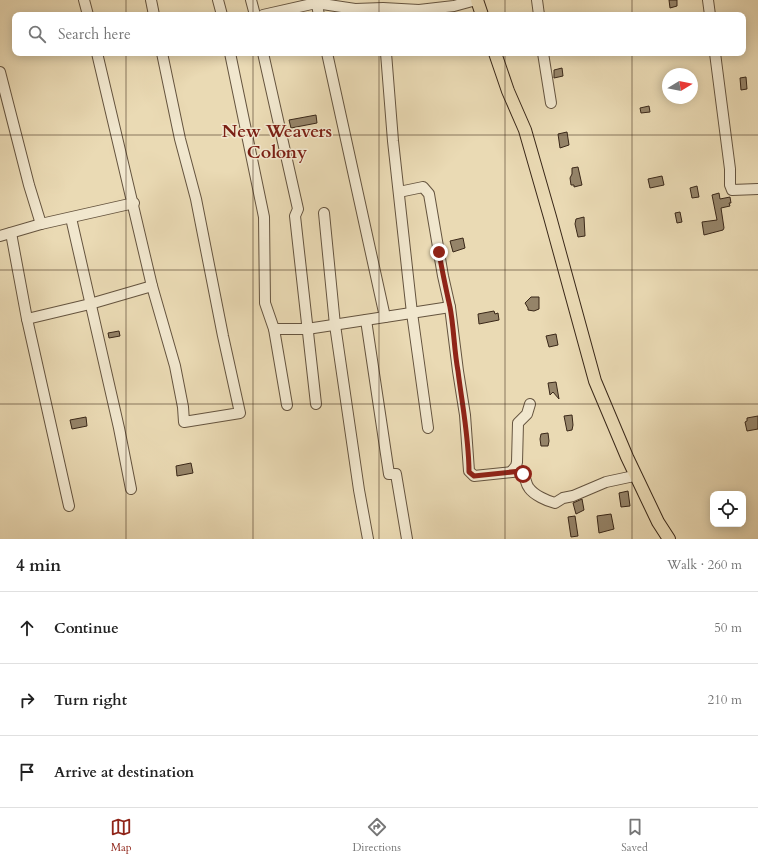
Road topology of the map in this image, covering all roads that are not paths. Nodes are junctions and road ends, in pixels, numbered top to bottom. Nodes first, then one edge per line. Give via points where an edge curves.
1 (84, 0) edge
2 (152, 0) edge
3 (218, 0) edge
4 (252, 0) edge
5 (476, 0) edge
6 (537, 0) edge
7 (708, 0) edge
8 (316, 1) edge
9 (383, 8) edge
10 (87, 12) edge
11 (154, 12) edge
12 (221, 12) edge
13 (254, 12) edge
14 (274, 12) edge
15 (318, 12) edge
16 (481, 12) edge
17 (539, 12) edge
18 (710, 12) edge
19 (98, 56) edge
20 (163, 56) edge
21 (231, 56) edge
22 (264, 56) edge
23 (328, 56) edge
24 (386, 56) edge
25 (496, 56) edge
26 (543, 56) edge
27 (715, 56) edge
28 (0, 72) edge
29 (550, 103) dead end
30 (758, 189) edge
31 (399, 192) junction
32 (134, 203) junction
33 (324, 213) dead end
34 (71, 218) junction
35 (41, 224) junction
36 (11, 233) junction
37 (0, 236) edge
38 (152, 286) junction
39 (90, 304) junction
40 (450, 307) junction
41 (412, 313) junction
42 (386, 317) junction
43 (27, 319) junction
44 (366, 320) junction
45 (334, 325) junction
46 (274, 329) junction
47 (308, 329) junction
48 (316, 404) dead end
49 (530, 404) dead end
50 (287, 405) dead end
51 (428, 428) dead end
52 (510, 472) junction
53 (637, 477) junction
54 (131, 489) dead end
55 (69, 506) dead end
56 (368, 539) edge
57 (407, 539) edge
58 (669, 539) edge

1 - 10 street
2 - 11 street
3 - 12 street
4 - 13 street
5 - 9 street via 454,6 419,10
5 - 16 main road
6 - 17 street
7 - 18 street
8 - 9 street via 355,9
8 - 14 street
8 - 15 street
19 - 32 street
20 - 38 street via 196,199 240,413 184,422 175,366
21 - 46 street via 264,217 265,304
22 - 47 street via 298,209 296,216
23 - 42 street
24 - 31 street
25 - 53 main road via 525,130 594,381
26 - 29 street
27 - 30 street via 730,185 732,190
28 - 35 street
31 - 40 street via 423,187 429,194
31 - 41 street
32 - 34 street
32 - 38 street
33 - 45 street
34 - 35 street
34 - 39 street
35 - 36 street
36 - 37 street
36 - 43 street
38 - 39 street
39 - 43 street
39 - 54 street
40 - 41 street
40 - 52 street via 465,416 469,472 474,476
41 - 42 street
41 - 51 street
42 - 44 street
43 - 55 street
44 - 45 street
44 - 57 street via 389,474 396,474
45 - 47 street
45 - 56 street
46 - 47 street
46 - 50 street
47 - 48 street
49 - 52 street via 527,414 518,423 518,458 516,466
52 - 53 street via 521,471 533,492 555,502 606,482
53 - 58 main road

